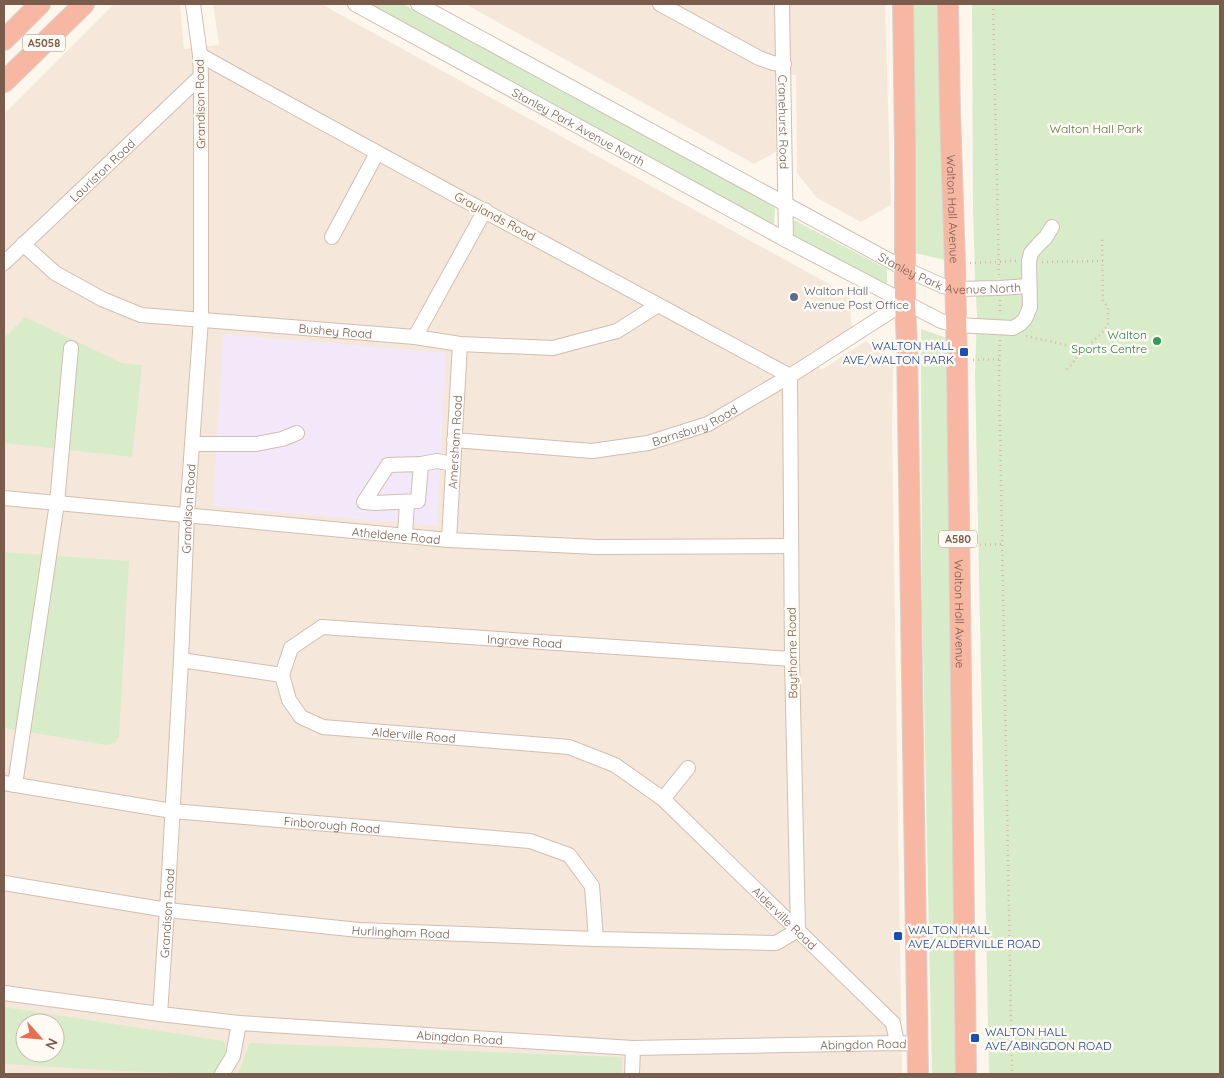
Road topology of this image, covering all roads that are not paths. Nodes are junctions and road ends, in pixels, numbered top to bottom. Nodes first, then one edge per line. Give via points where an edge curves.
1 (40, 4) edge
2 (84, 4) edge
3 (193, 4) edge
4 (355, 4) edge
5 (418, 4) edge
6 (660, 4) edge
7 (782, 4) edge
8 (903, 4) edge
9 (948, 4) edge
10 (4, 40) edge
11 (200, 54) junction
12 (784, 64) junction
13 (201, 76) junction
14 (4, 82) edge
15 (376, 153) junction
16 (785, 203) junction
17 (484, 210) junction
18 (1052, 227) dead end
19 (332, 237) dead end
20 (786, 240) junction
21 (23, 244) junction
22 (4, 263) edge
23 (905, 269) junction
24 (1029, 286) junction
25 (955, 289) junction
26 (905, 302) junction
27 (658, 305) junction
28 (201, 319) junction
29 (956, 325) junction
30 (415, 337) junction
31 (460, 344) junction
32 (71, 348) dead end
33 (790, 376) junction
34 (298, 433) dead end
35 (454, 440) junction
36 (192, 444) junction
37 (421, 464) junction
38 (453, 464) junction
39 (4, 498) edge
40 (407, 502) junction
41 (57, 503) junction
42 (187, 515) junction
43 (406, 535) junction
44 (449, 540) junction
45 (790, 546) junction
46 (792, 659) junction
47 (181, 660) junction
48 (282, 674) junction
49 (688, 768) dead end
50 (10, 784) edge
51 (663, 799) junction
52 (172, 811) junction
53 (4, 883) edge
54 (167, 910) junction
55 (798, 930) junction
56 (596, 939) junction
57 (4, 993) edge
58 (160, 1014) junction
59 (239, 1023) junction
60 (897, 1043) junction
61 (917, 1044) junction
62 (633, 1048) junction
63 (222, 1074) edge
64 (632, 1074) edge
65 (918, 1074) edge
66 (966, 1074) edge

1 - 10 highway, A5058
2 - 14 highway, A5058
3 - 11 street, Grandison Road
4 - 20 street, Stanley Park Avenue North
5 - 16 street, Stanley Park Avenue North
6 - 12 street via 759,58
7 - 12 street, Cranehurst Road
8 - 23 highway
9 - 25 highway, Walton Hall Avenue / A580
11 - 13 street, Grandison Road
11 - 15 street, Graylands Road
12 - 16 street, Cranehurst Road
13 - 21 street, Lauriston Road
13 - 28 street, Grandison Road
15 - 17 street, Graylands Road
15 - 19 street
16 - 20 street, Cranehurst Road
16 - 23 street, Stanley Park Avenue North
17 - 27 street, Graylands Road
17 - 30 street
18 - 24 street via 1031,253
20 - 26 street, Stanley Park Avenue North
21 - 22 street, Lauriston Road
21 - 28 street, Bushey Road via 55,273 102,300 141,315
23 - 25 street, Stanley Park Avenue North
23 - 26 highway
24 - 25 street, Stanley Park Avenue North
24 - 29 street, Stanley Park Avenue North via 1030,308 1025,320 1007,327
25 - 29 highway, Walton Hall Avenue / A580
26 - 29 street, Stanley Park Avenue North via 941,321
26 - 33 street, Barnsbury Road
26 - 61 highway
27 - 31 street, Bushey Road via 617,331 553,348
27 - 33 street, Graylands Road
28 - 30 street, Bushey Road
28 - 36 street, Grandison Road
29 - 66 highway, Walton Hall Avenue / A580
30 - 31 street, Bushey Road
31 - 35 street, Amersham Road
32 - 41 street
33 - 35 street, Barnsbury Road via 708,424 648,443 592,451
33 - 45 street, Baythorne Road
34 - 36 street via 256,444
35 - 38 street, Amersham Road
36 - 42 street, Grandison Road
37 - 38 street via 437,460
37 - 40 street via 418,501
37 - 40 street via 388,465 364,502
38 - 44 street, Amersham Road
39 - 41 street, Atheldene Road
40 - 43 street
41 - 42 street, Atheldene Road
41 - 50 street
42 - 43 street, Atheldene Road
42 - 47 street, Grandison Road
43 - 44 street, Atheldene Road
44 - 45 street, Atheldene Road via 597,547
45 - 46 street, Baythorne Road
46 - 48 street, Ingrave Road via 322,627 291,648
46 - 55 street, Baythorne Road
47 - 48 street
47 - 52 street, Grandison Road
48 - 51 street, Alderville Road via 289,700 301,717 322,728 569,747 615,765
49 - 51 street
50 - 52 street, Finborough Road
51 - 55 street, Alderville Road
52 - 54 street, Grandison Road
52 - 56 street, Finborough Road via 530,842 569,855 592,886
53 - 54 street, Hurlingham Road
54 - 56 street, Hurlingham Road via 359,930
54 - 58 street, Grandison Road
55 - 56 street, Hurlingham Road via 776,943
55 - 60 street, Alderville Road via 892,1023
57 - 58 street, Abingdon Road
58 - 59 street, Abingdon Road
59 - 62 street, Abingdon Road
59 - 63 street via 232,1056
60 - 61 street, Abingdon Road
60 - 62 street, Abingdon Road
61 - 65 highway
62 - 64 street

